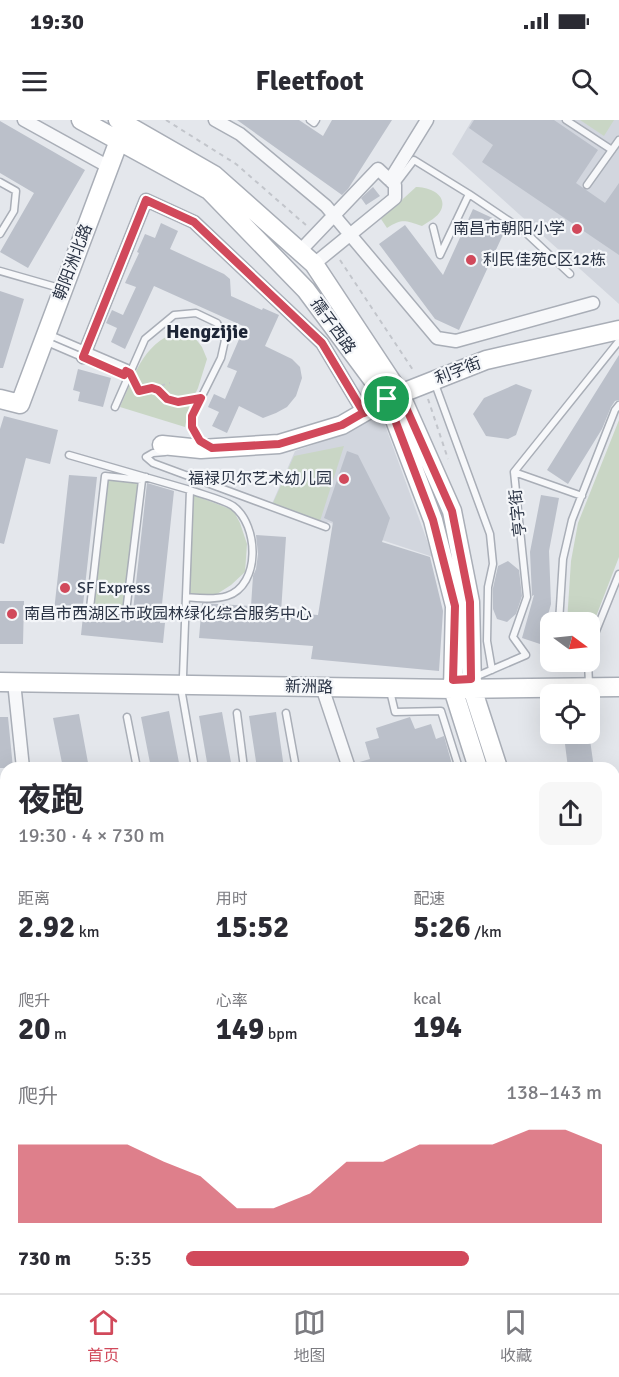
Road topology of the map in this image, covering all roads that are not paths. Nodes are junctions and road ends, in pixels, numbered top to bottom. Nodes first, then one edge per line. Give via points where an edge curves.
1 (24, 120) edge
2 (81, 120) edge
3 (215, 120) edge
4 (310, 120) edge
5 (316, 120) edge
6 (427, 120) edge
7 (566, 120) edge
8 (122, 126) edge
9 (619, 140) edge
10 (612, 150) junction
11 (109, 167) junction
12 (0, 182) edge
13 (392, 182) junction
14 (588, 185) dead end
15 (470, 194) junction
16 (334, 215) junction
17 (434, 227) dead end
18 (0, 234) edge
19 (350, 235) junction
20 (300, 251) junction
21 (314, 264) junction
22 (0, 270) edge
23 (570, 274) dead end
24 (63, 289) junction
25 (593, 303) dead end
26 (619, 330) edge
27 (45, 337) junction
28 (619, 341) edge
29 (84, 354) junction
30 (128, 372) junction
31 (433, 381) junction
32 (394, 397) junction
33 (0, 399) edge
34 (619, 405) edge
35 (115, 406) dead end
36 (364, 413) junction
37 (162, 445) dead end
38 (206, 449) junction
39 (69, 455) dead end
40 (514, 472) junction
41 (144, 478) junction
42 (190, 490) junction
43 (582, 496) junction
44 (326, 527) dead end
45 (619, 574) edge
46 (186, 597) junction
47 (560, 612) edge
48 (600, 621) edge
49 (492, 670) junction
50 (5, 679) edge
51 (181, 680) junction
52 (462, 684) junction
53 (540, 686) edge
54 (322, 687) junction
55 (619, 687) edge
56 (389, 688) junction
57 (600, 688) edge
58 (237, 713) dead end
59 (286, 713) dead end
60 (127, 717) dead end
61 (21, 762) edge
62 (136, 762) edge
63 (194, 762) edge
64 (243, 762) edge
65 (295, 762) edge
66 (347, 762) edge
67 (457, 762) edge
68 (477, 762) edge
69 (495, 762) edge

1 - 11 street
2 - 8 main road, 孺子西路
3 - 16 street via 240,134
4 - 5 lane
6 - 13 street
7 - 10 lane
8 - 11 main road, 朝阳洲北路
8 - 20 main road, 孺子西路 via 214,175
8 - 32 main road, 孺子西路 via 208,190 306,290
9 - 10 lane
10 - 14 lane
11 - 24 main road, 朝阳洲北路
12 - 18 lane via 16,191 14,211
13 - 15 lane via 414,160
13 - 16 street via 378,169
13 - 19 street via 394,198
15 - 17 lane via 440,255
15 - 23 lane via 524,231
16 - 19 street
16 - 20 street
19 - 21 street
19 - 25 street via 437,338 456,341
20 - 21 main road, 孺子西路
21 - 32 main road, 孺子西路
22 - 24 lane
24 - 27 main road, 朝阳洲北路
26 - 31 main road, 利字街 via 486,360
27 - 29 lane
27 - 33 main road, 朝阳洲北路 via 20,404
28 - 40 lane, 亨字街
29 - 30 lane via 124,375
29 - 36 street via 146,200 194,222 322,343
30 - 35 lane
30 - 38 lane via 145,339 174,315 196,313 216,323 225,340 221,358 192,416 192,427
31 - 32 main road, 利字街
31 - 49 lane via 490,534 493,564 488,587 487,641
32 - 36 main road, 利字街
32 - 52 main road, 孺子西路 via 452,511 470,602
34 - 43 lane
36 - 38 main road, 利字街 via 342,425 279,444
37 - 38 main road, 利字街
38 - 44 lane via 153,453 146,457 153,463
39 - 41 lane
40 - 43 lane
40 - 49 lane, 亨字街 via 527,597 513,637 526,655
41 - 41 lane via 105,476 90,608 126,612
41 - 42 lane
42 - 46 lane
42 - 46 lane via 232,505 241,514 252,541 249,576 241,587 229,596
43 - 47 lane via 563,558
45 - 48 lane
46 - 51 lane
49 - 52 lane, 亨字街
50 - 51 main road, 新洲路
50 - 61 street
51 - 52 main road, 新洲路
51 - 54 main road, 新洲路
51 - 63 lane
52 - 53 main road, 新洲路
52 - 56 main road, 新洲路
52 - 68 main road, 孺子西路
52 - 69 main road, 孺子西路
54 - 56 main road, 新洲路
54 - 66 street
55 - 57 main road, 新洲路
56 - 67 lane via 396,712 441,711
58 - 64 lane
59 - 65 lane
60 - 62 lane

